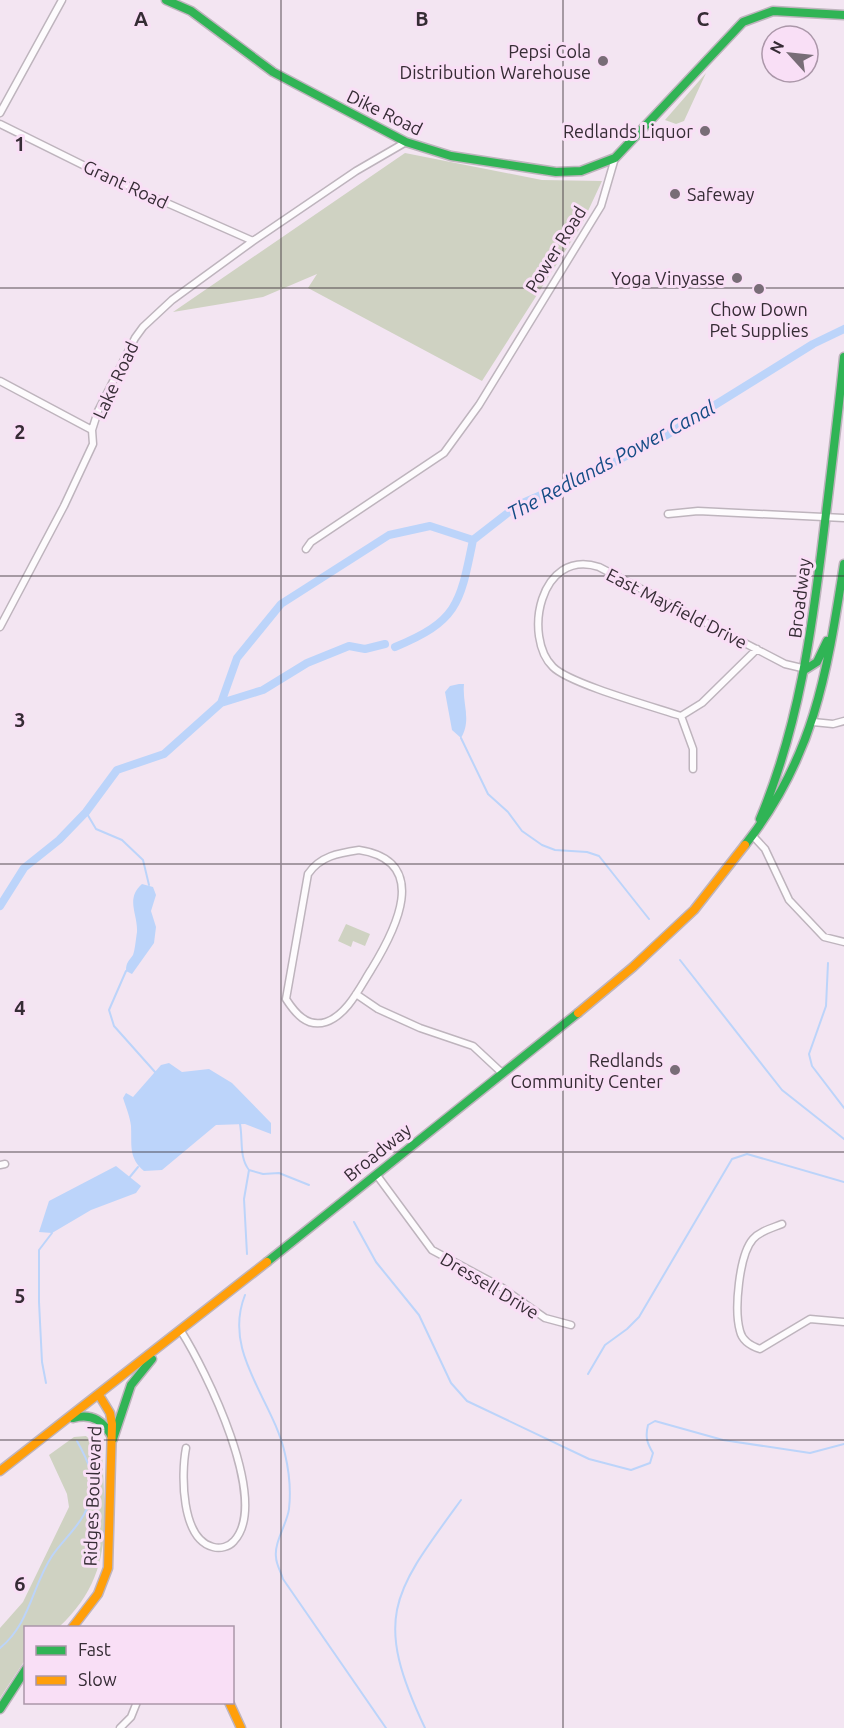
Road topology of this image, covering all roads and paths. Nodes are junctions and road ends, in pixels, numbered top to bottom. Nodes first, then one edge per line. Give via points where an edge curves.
1 (62, 0) edge
2 (166, 0) edge
3 (844, 15) edge
4 (0, 113) edge
5 (0, 124) edge
6 (406, 142) junction
7 (615, 158) junction
8 (253, 241) junction
9 (844, 357) edge
10 (0, 381) edge
11 (92, 430) junction
12 (668, 514) dead end
13 (826, 517) junction
14 (844, 518) edge
15 (306, 549) dead end
16 (844, 564) edge
17 (840, 594) junction
18 (0, 627) edge
19 (757, 650) junction
20 (806, 669) junction
21 (681, 716) junction
22 (844, 721) edge
23 (813, 722) junction
24 (693, 769) dead end
25 (752, 835) junction
26 (844, 942) edge
27 (356, 994) junction
28 (502, 1073) junction
29 (376, 1174) junction
30 (782, 1224) dead end
31 (844, 1322) edge
32 (571, 1325) dead end
33 (181, 1331) junction
34 (166, 1343) junction
35 (99, 1395) junction
36 (60, 1425) junction
37 (112, 1439) junction
38 (186, 1448) dead end
39 (0, 1471) edge
40 (77, 1626) edge
41 (24, 1673) edge
42 (136, 1704) edge
43 (230, 1704) edge
44 (0, 1708) edge
45 (120, 1728) edge
46 (241, 1728) edge

1 - 4 street
2 - 6 main road, Dike Road via 191,11 282,77
3 - 7 main road, Power Road via 773,11 743,22
5 - 8 street, Grant Road
6 - 7 main road, Dike Road via 451,156 556,172 581,171
6 - 8 street, Lake Road
7 - 15 street, Power Road via 602,206 479,405 444,453 310,542
8 - 11 street, Lake Road via 172,300 143,327 98,411
9 - 13 main road, Broadway
10 - 11 street
11 - 18 street, Lake Road via 93,444
12 - 13 street via 698,511
13 - 14 street
13 - 20 main road, Broadway
16 - 17 main road, Broadway
17 - 20 main road via 825,649 817,662
17 - 23 main road, Broadway
19 - 20 street, East Mayfield Drive
19 - 21 street via 710,695
19 - 21 street, East Mayfield Drive via 599,567 585,562 560,569 542,598 539,624 541,646 554,668 566,676
20 - 25 main road, Broadway via 786,754
21 - 24 street via 693,750
22 - 23 street
23 - 25 main road, Broadway via 785,787
25 - 26 street via 765,849 789,900 824,937
25 - 28 main road, Broadway via 712,888 670,933
27 - 27 street via 340,1014 314,1023 295,1015 286,999 308,873 315,863 332,855 359,850 393,864 402,882 402,901 389,940
27 - 28 street via 420,1028 473,1046
28 - 29 main road, Broadway
29 - 32 street, Dressell Drive via 432,1250 495,1283 545,1318
29 - 33 main road, Broadway
30 - 31 street via 753,1239 742,1257 740,1332 749,1345 759,1349 810,1319
33 - 34 main road, Broadway
33 - 38 street via 201,1364 237,1458 244,1519 233,1542 225,1547 207,1545 190,1523 183,1472
34 - 35 main road, Broadway
34 - 37 main road via 131,1386
35 - 36 main road, Broadway
35 - 37 main road, Ridges Boulevard via 110,1413
36 - 37 main road via 81,1415 92,1415 105,1423
36 - 39 main road, Broadway
37 - 40 main road, Ridges Boulevard via 108,1568 98,1594
41 - 44 main road
42 - 45 street
43 - 46 main road

